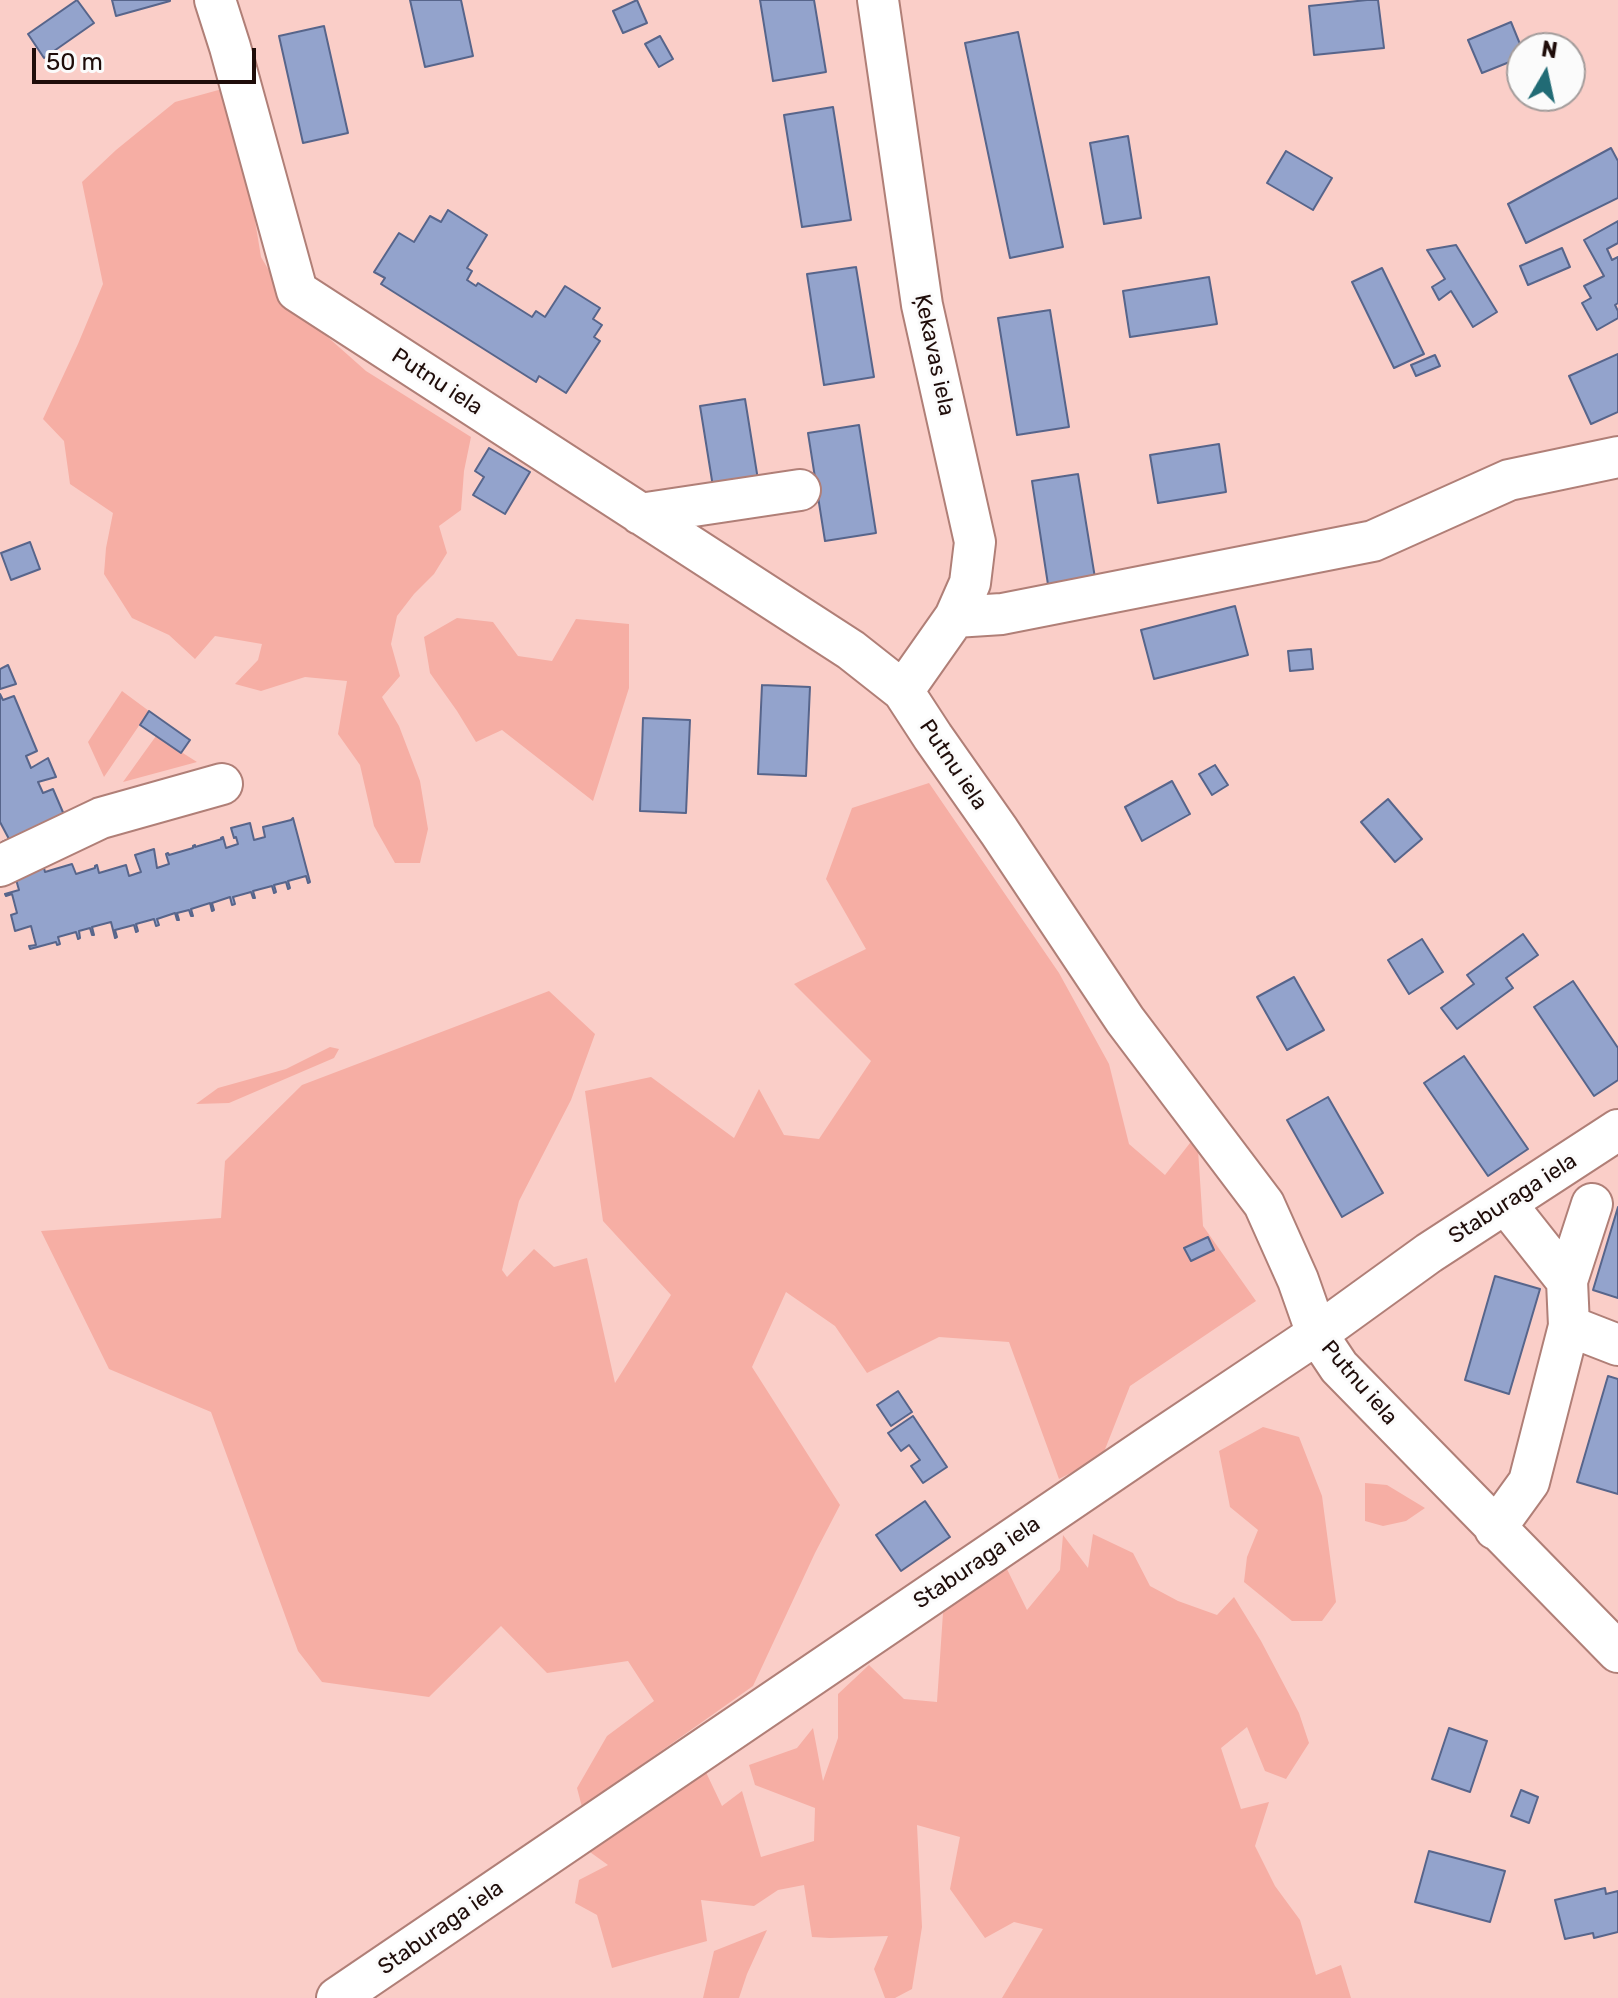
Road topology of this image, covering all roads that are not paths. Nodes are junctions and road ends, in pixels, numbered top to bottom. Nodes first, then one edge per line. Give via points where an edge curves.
1 (215, 0) edge
2 (878, 0) edge
3 (1618, 457) edge
4 (800, 490) dead end
5 (640, 514) junction
6 (955, 617) junction
7 (903, 691) junction
8 (222, 784) dead end
9 (0, 866) edge
10 (1618, 1130) edge
11 (1506, 1204) junction
12 (1592, 1204) dead end
13 (1567, 1281) junction
14 (1569, 1326) junction
15 (1317, 1334) junction
16 (1618, 1345) edge
17 (1495, 1529) junction
18 (1618, 1652) edge
19 (337, 1998) edge

1 - 5 street, Putnu iela via 297,291
2 - 6 street, Ķekavas iela via 922,305 975,542 970,583
3 - 6 street via 1509,480 1373,541 1002,614
4 - 5 street
5 - 7 street, Putnu iela via 851,650
6 - 7 street, Ķekavas iela
7 - 15 street, Putnu iela via 1125,1020 1264,1204
8 - 9 street via 101,818
10 - 11 street, Staburaga iela
11 - 13 street
11 - 15 street, Staburaga iela
12 - 13 street
13 - 14 street
14 - 16 street
14 - 17 street via 1529,1482
15 - 17 street, Putnu iela via 1339,1367
15 - 19 street, Staburaga iela
17 - 18 street, Putnu iela

